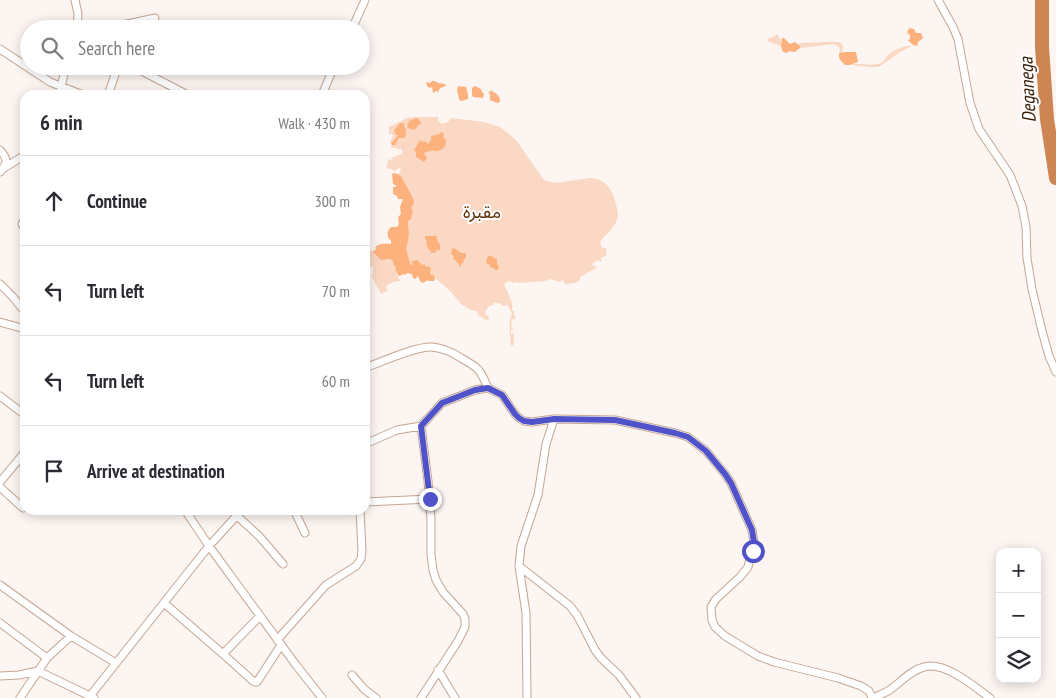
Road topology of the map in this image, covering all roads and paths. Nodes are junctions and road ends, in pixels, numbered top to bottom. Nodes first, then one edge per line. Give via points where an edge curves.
1 (75, 0) edge
2 (365, 0) edge
3 (938, 0) edge
4 (155, 18) dead end
5 (78, 20) edge
6 (146, 20) edge
7 (356, 20) edge
8 (0, 49) edge
9 (20, 62) edge
10 (39, 75) edge
11 (64, 75) edge
12 (115, 75) edge
13 (149, 75) edge
14 (330, 75) edge
15 (61, 87) junction
16 (60, 90) edge
17 (69, 90) edge
18 (110, 90) edge
19 (178, 90) edge
20 (324, 90) edge
21 (0, 150) edge
22 (20, 158) edge
23 (2, 170) edge
24 (0, 284) edge
25 (20, 306) edge
26 (0, 322) edge
27 (20, 328) edge
28 (370, 366) edge
29 (1056, 372) edge
30 (488, 388) junction
31 (0, 396) edge
32 (20, 411) edge
33 (554, 419) junction
34 (421, 426) junction
35 (370, 442) edge
36 (20, 458) edge
37 (0, 482) edge
38 (0, 487) edge
39 (430, 499) junction
40 (370, 502) edge
41 (20, 505) edge
42 (188, 515) edge
43 (237, 515) edge
44 (241, 515) edge
45 (296, 515) edge
46 (360, 515) edge
47 (305, 533) dead end
48 (209, 546) junction
49 (283, 564) dead end
50 (519, 566) junction
51 (0, 585) edge
52 (164, 603) junction
53 (260, 616) junction
54 (0, 623) edge
55 (71, 636) junction
56 (279, 643) junction
57 (224, 654) junction
58 (47, 658) junction
59 (116, 663) junction
60 (438, 670) junction
61 (38, 671) junction
62 (352, 675) dead end
63 (0, 676) edge
64 (91, 697) edge
65 (20, 698) edge
66 (322, 698) edge
67 (376, 698) edge
68 (421, 698) edge
69 (455, 698) edge
70 (527, 698) edge
71 (636, 698) edge
72 (873, 698) edge
73 (990, 698) edge

1 - 5 street
2 - 7 street
3 - 29 street via 958,39 970,104 979,129 1010,175 1022,206 1032,289
4 - 6 street
8 - 9 street
10 - 15 street
11 - 15 street
12 - 18 street
13 - 19 street
14 - 20 street
15 - 16 street
15 - 17 street
21 - 23 street via 6,156
22 - 23 street
24 - 25 street
26 - 27 street
28 - 30 street via 413,350 433,347 451,352 479,370
30 - 33 street via 502,395 524,421
30 - 34 street via 442,403
31 - 32 street
33 - 50 street via 546,444 538,495 521,546
33 - 72 street via 615,420 688,437 706,451 731,483 754,542 748,567 716,599 712,608 715,627 758,656 860,686
34 - 35 street via 397,430
34 - 39 street
36 - 37 street
38 - 41 street
39 - 40 street
39 - 60 street via 433,570 443,592 466,619 458,641
42 - 48 street
43 - 48 street
44 - 49 street
45 - 47 street
46 - 56 street via 362,551 356,566 326,585
48 - 52 street
48 - 53 street
50 - 70 street via 526,613
50 - 71 street via 570,606 595,650
51 - 55 street
52 - 57 street
52 - 59 street
53 - 56 street
53 - 57 street
54 - 58 street
55 - 58 street
55 - 59 street
56 - 57 street via 257,682
56 - 66 street
58 - 61 street
59 - 64 street
60 - 68 street
60 - 69 street
61 - 63 street
61 - 64 street
61 - 65 street
62 - 67 street
72 - 73 street via 924,666 943,667

